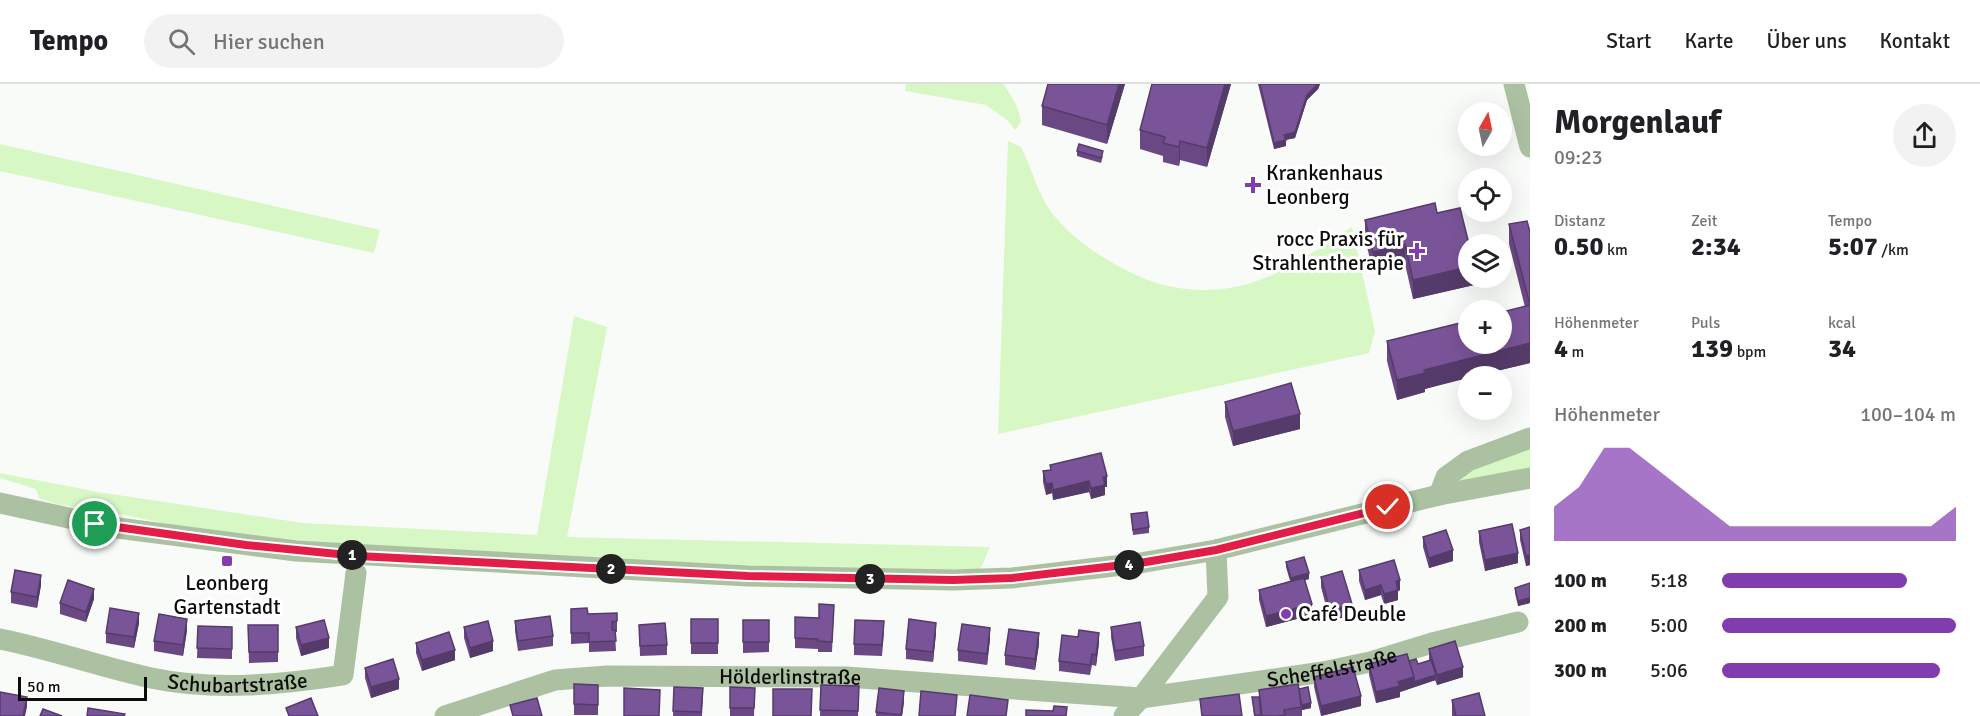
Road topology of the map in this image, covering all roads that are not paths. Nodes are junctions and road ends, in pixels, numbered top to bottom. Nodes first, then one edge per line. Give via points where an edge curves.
1 (1514, 84) edge
2 (1530, 147) edge
3 (1530, 438) edge
4 (1530, 478) edge
5 (1439, 495) junction
6 (0, 503) edge
7 (1216, 550) junction
8 (356, 573) dead end
9 (1518, 622) dead end
10 (0, 639) edge
11 (1141, 698) junction
12 (445, 716) edge
13 (1124, 716) edge

1 - 2 street
3 - 5 street via 1468,461 1446,477
4 - 5 street
5 - 7 street
6 - 7 street via 110,527 296,551 748,576 1012,578
7 - 11 street via 1218,597
8 - 10 street, Schubartstraße via 343,675 273,684 204,685 153,678
9 - 11 street, Scheffelstraße via 1323,672
11 - 12 street, Hölderlinstraße via 846,677 607,676 555,680
11 - 13 street

